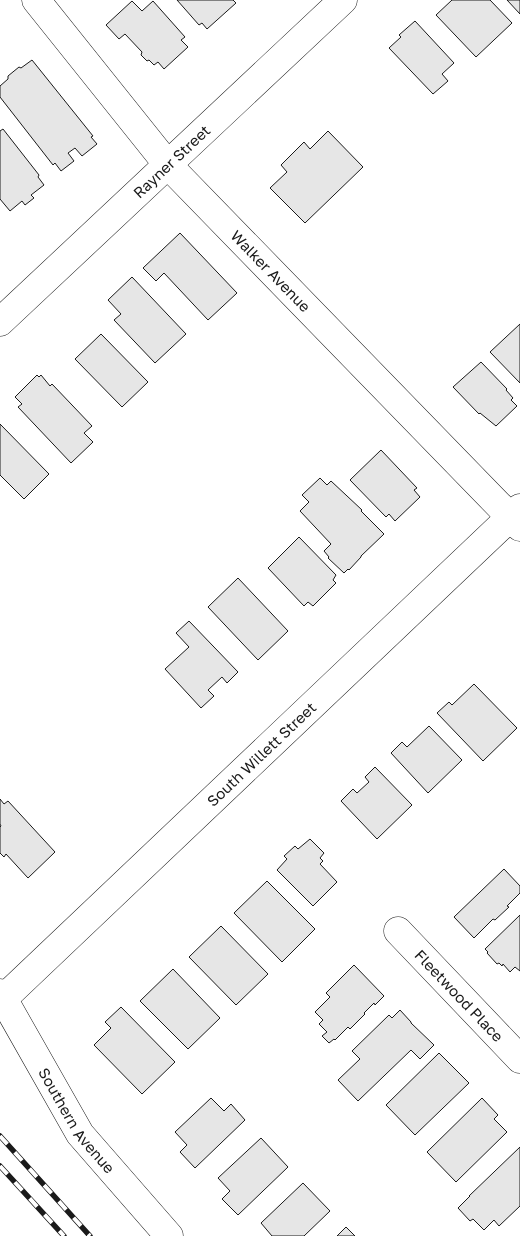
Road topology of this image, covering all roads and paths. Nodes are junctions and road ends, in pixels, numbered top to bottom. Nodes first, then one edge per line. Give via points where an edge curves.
1 (36, 0) edge
2 (343, 0) edge
3 (168, 165) junction
4 (0, 322) edge
5 (517, 517) edge
6 (398, 931) dead end
7 (1, 996) edge
8 (520, 1059) edge
9 (169, 1236) edge

1 - 3 street, Walker Avenue
2 - 3 street, Rayner Street
3 - 4 street, Rayner Street
3 - 5 street, Walker Avenue
5 - 7 street, South Willett Street
6 - 8 street, Fleetwood Place
7 - 9 street, Southern Avenue via 80,1134

